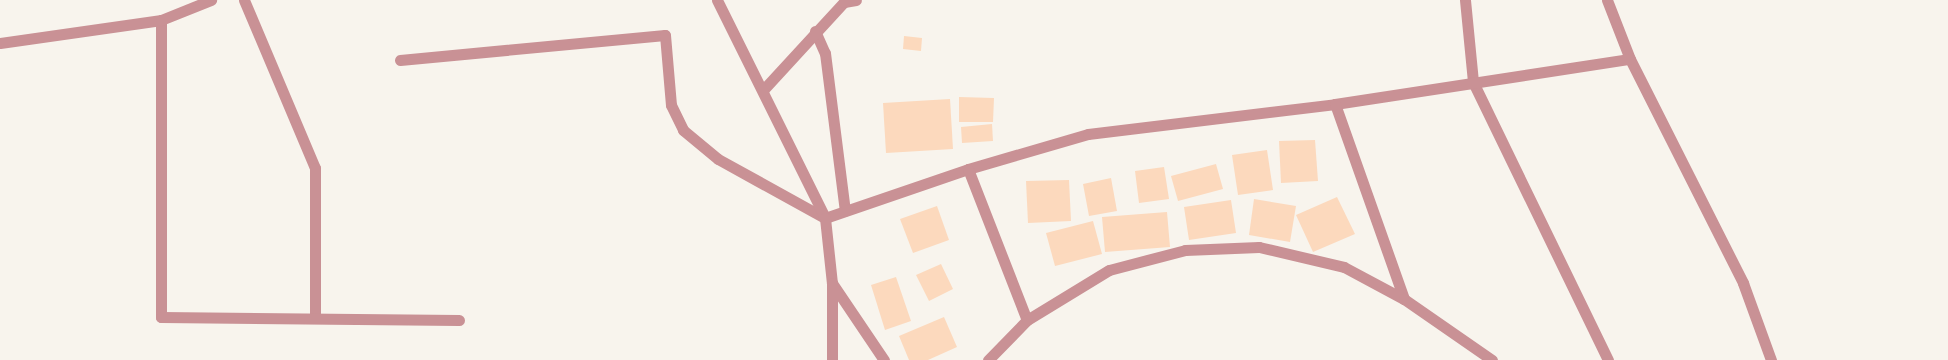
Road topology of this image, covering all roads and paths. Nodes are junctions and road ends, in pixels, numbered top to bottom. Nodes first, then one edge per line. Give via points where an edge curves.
1 (211, 0) edge
2 (244, 0) edge
3 (717, 0) edge
4 (856, 0) edge
5 (1465, 0) edge
6 (1607, 0) edge
7 (161, 20) junction
8 (815, 31) junction
9 (0, 43) edge
10 (1630, 59) junction
11 (400, 60) dead end
12 (1473, 82) junction
13 (764, 89) junction
14 (1335, 104) junction
15 (968, 169) junction
16 (845, 211) junction
17 (825, 218) junction
18 (832, 283) junction
19 (1404, 299) junction
20 (314, 317) junction
21 (459, 320) dead end
22 (1027, 320) junction
23 (832, 360) edge
24 (884, 360) edge
25 (988, 360) edge
26 (1492, 360) edge
27 (1608, 360) edge
28 (1771, 360) edge

1 - 7 street
2 - 20 street via 316,168
3 - 13 street
4 - 8 street via 844,2
5 - 12 street
6 - 10 street
7 - 9 street
7 - 20 street via 161,317
8 - 13 street via 793,61
8 - 16 street via 825,53
10 - 12 street
10 - 28 street via 1743,283
11 - 17 street via 664,35 671,105 683,130 718,159
12 - 14 street
12 - 27 street
13 - 17 street
14 - 15 street via 1088,134
14 - 19 street
15 - 16 street
15 - 22 street
16 - 17 street
17 - 18 street
18 - 23 street
18 - 24 street
19 - 22 street via 1344,267 1259,247 1185,250 1109,270
19 - 26 street
20 - 21 street
22 - 25 street

